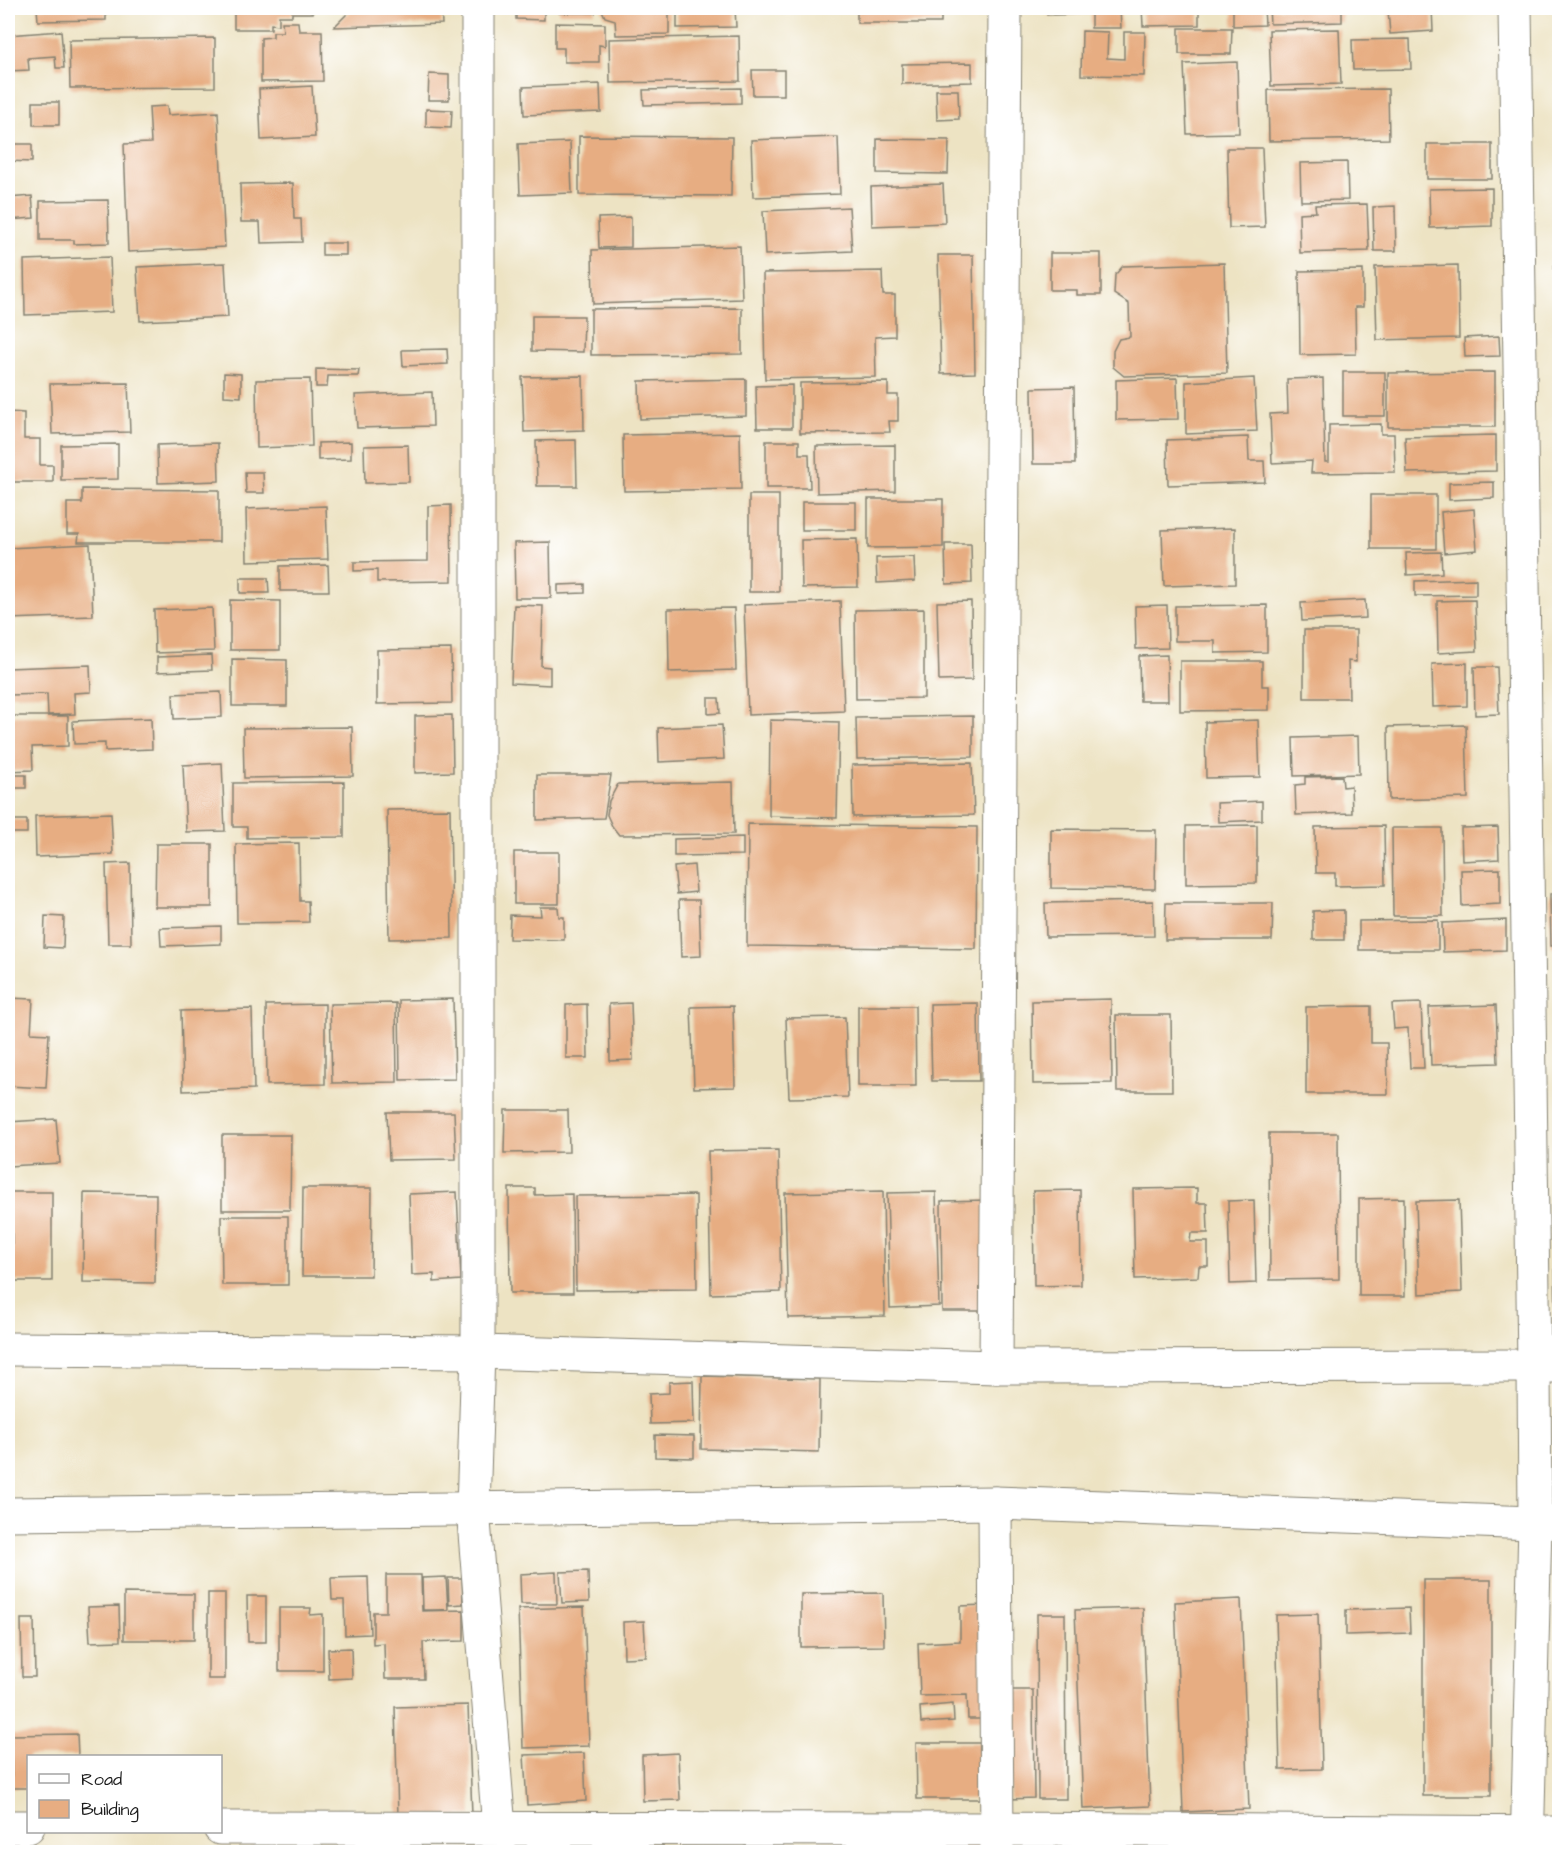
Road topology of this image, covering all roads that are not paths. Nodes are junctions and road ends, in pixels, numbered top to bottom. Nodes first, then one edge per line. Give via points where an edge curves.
1 (478, 8) edge
2 (1005, 8) edge
3 (1515, 8) edge
4 (8, 1349) edge
5 (478, 1352) junction
6 (1547, 1366) edge
7 (996, 1367) junction
8 (995, 1503) junction
9 (473, 1509) junction
10 (8, 1514) edge
11 (1547, 1522) edge
12 (8, 1827) edge
13 (27, 1827) edge
14 (222, 1827) edge
15 (1560, 1833) edge
16 (499, 1840) edge
17 (998, 1841) edge
18 (1527, 1843) edge

1 - 5 street
2 - 7 street
3 - 6 street
4 - 5 street
5 - 7 street
5 - 9 street
6 - 7 street
6 - 11 street
8 - 9 street
8 - 11 street
8 - 17 street
9 - 10 street
9 - 16 street
11 - 18 street
12 - 13 street
14 - 16 street
15 - 18 street
16 - 17 street
17 - 18 street

